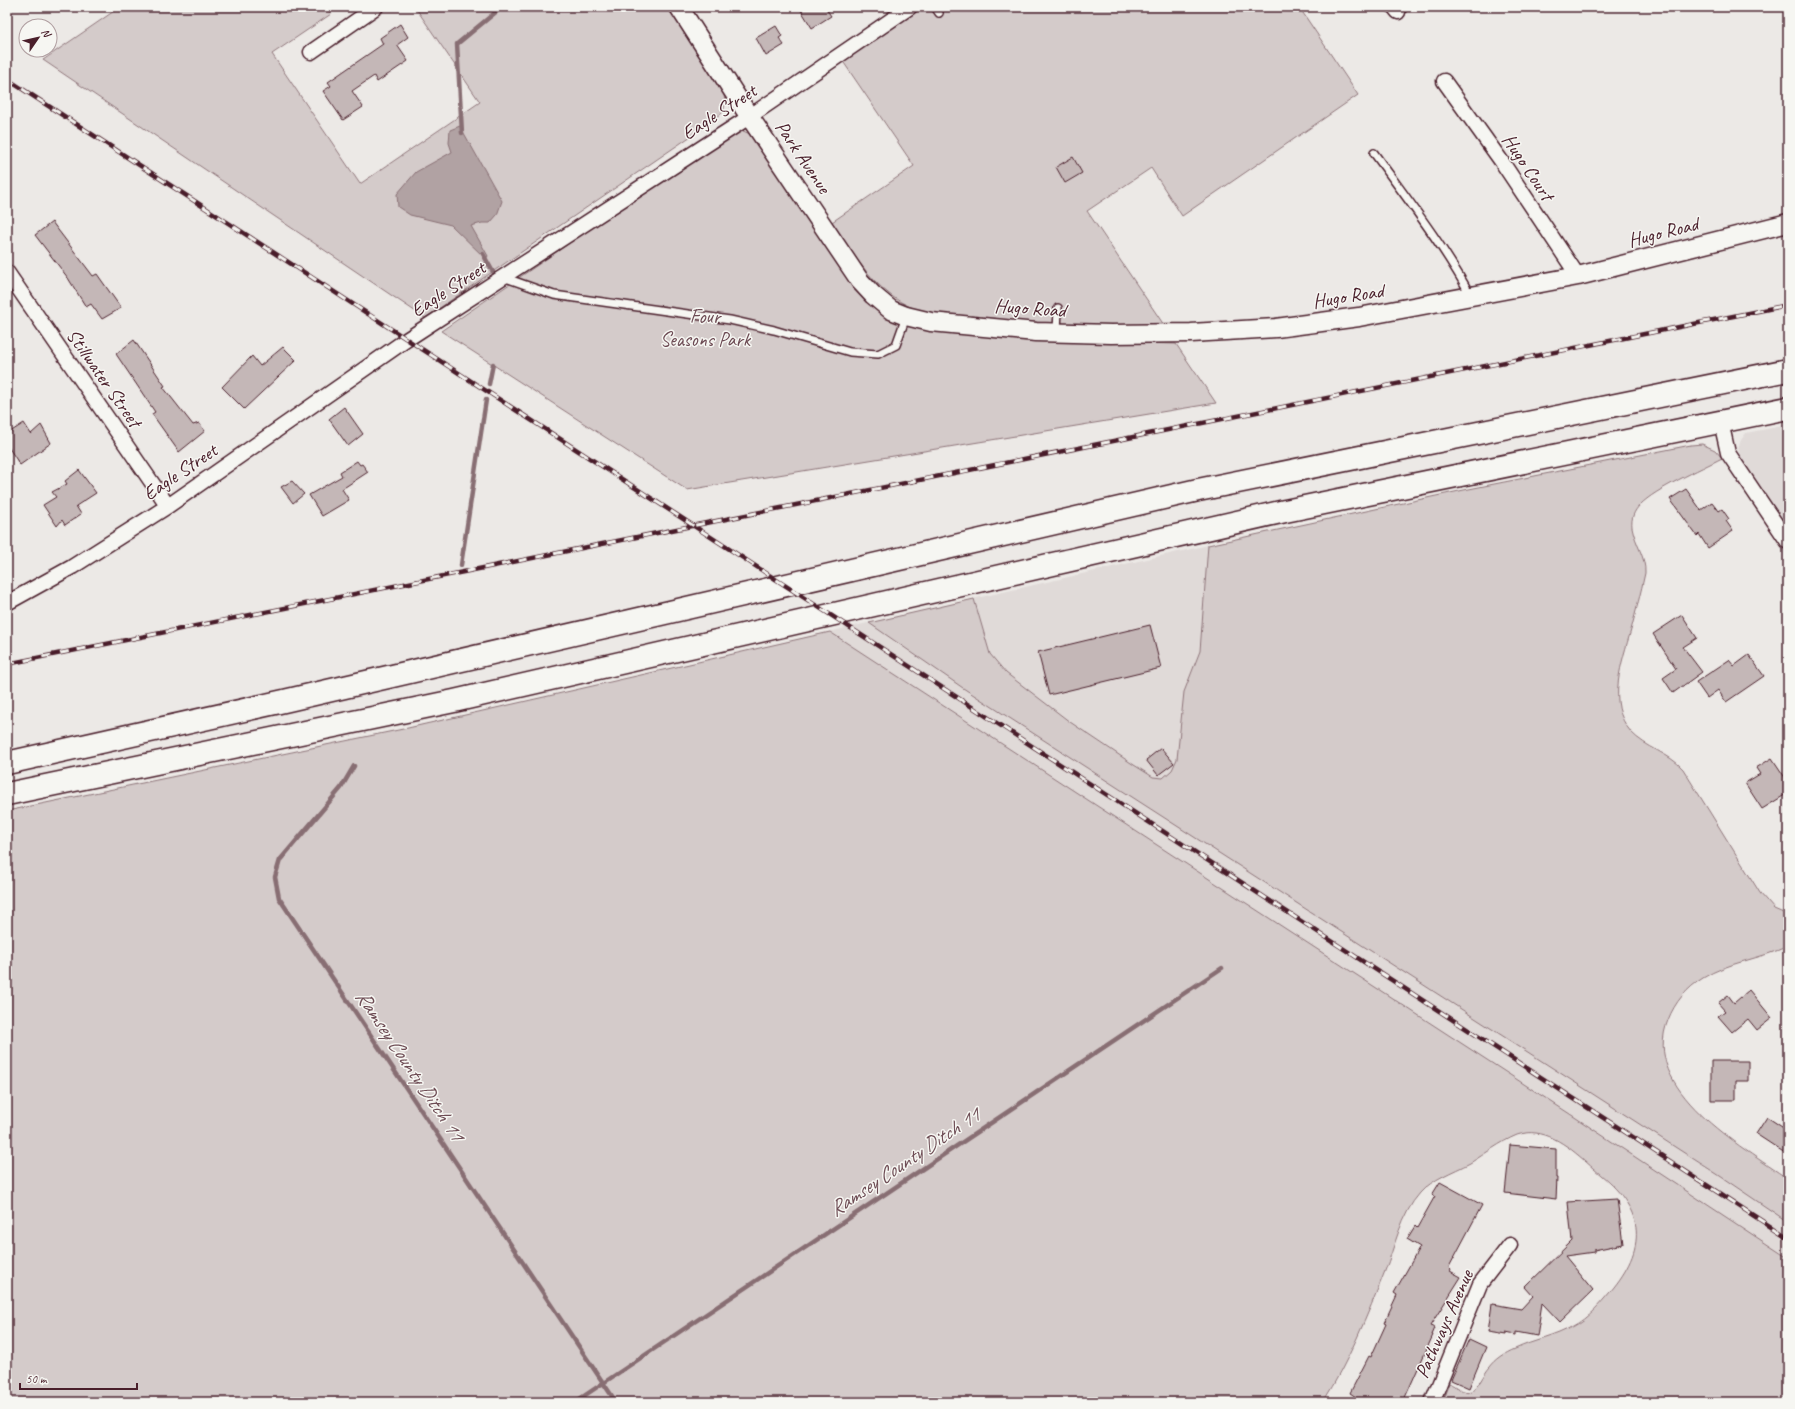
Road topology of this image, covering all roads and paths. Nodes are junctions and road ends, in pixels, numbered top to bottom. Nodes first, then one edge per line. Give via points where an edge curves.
1 (376, 7) edge
2 (679, 7) edge
3 (910, 7) edge
4 (311, 52) dead end
5 (1444, 81) dead end
6 (749, 116) junction
7 (1374, 153) dead end
8 (1788, 223) edge
9 (7, 272) edge
10 (1578, 276) junction
11 (503, 277) junction
12 (1471, 296) junction
13 (1058, 308) dead end
14 (906, 316) junction
15 (1056, 333) junction
16 (1788, 370) edge
17 (1788, 408) edge
18 (1721, 422) junction
19 (168, 506) junction
20 (1788, 542) edge
21 (7, 603) edge
22 (7, 763) edge
23 (7, 794) edge
24 (1510, 1245) dead end
25 (1432, 1402) edge

1 - 4 street
2 - 6 street, Park Avenue
3 - 6 street, Eagle Street
5 - 10 street, Hugo Court
6 - 11 street, Eagle Street
6 - 14 street, Park Avenue via 860,281 891,310
7 - 12 lane via 1426,224
8 - 10 street, Hugo Road
9 - 19 street, Stillwater Street
10 - 12 street, Hugo Road
11 - 14 lane via 554,295 730,320 850,352 878,354 896,345
11 - 19 street, Eagle Street via 406,340
12 - 15 street, Hugo Road via 1359,317 1276,328 1191,334
13 - 15 lane
14 - 15 street, Hugo Road via 931,322
16 - 22 main road via 1198,490
17 - 18 main road
18 - 20 street via 1728,454
18 - 23 main road via 1300,508 454,701
19 - 21 street, Eagle Street via 72,567
24 - 25 street, Pathways Avenue via 1480,1284

